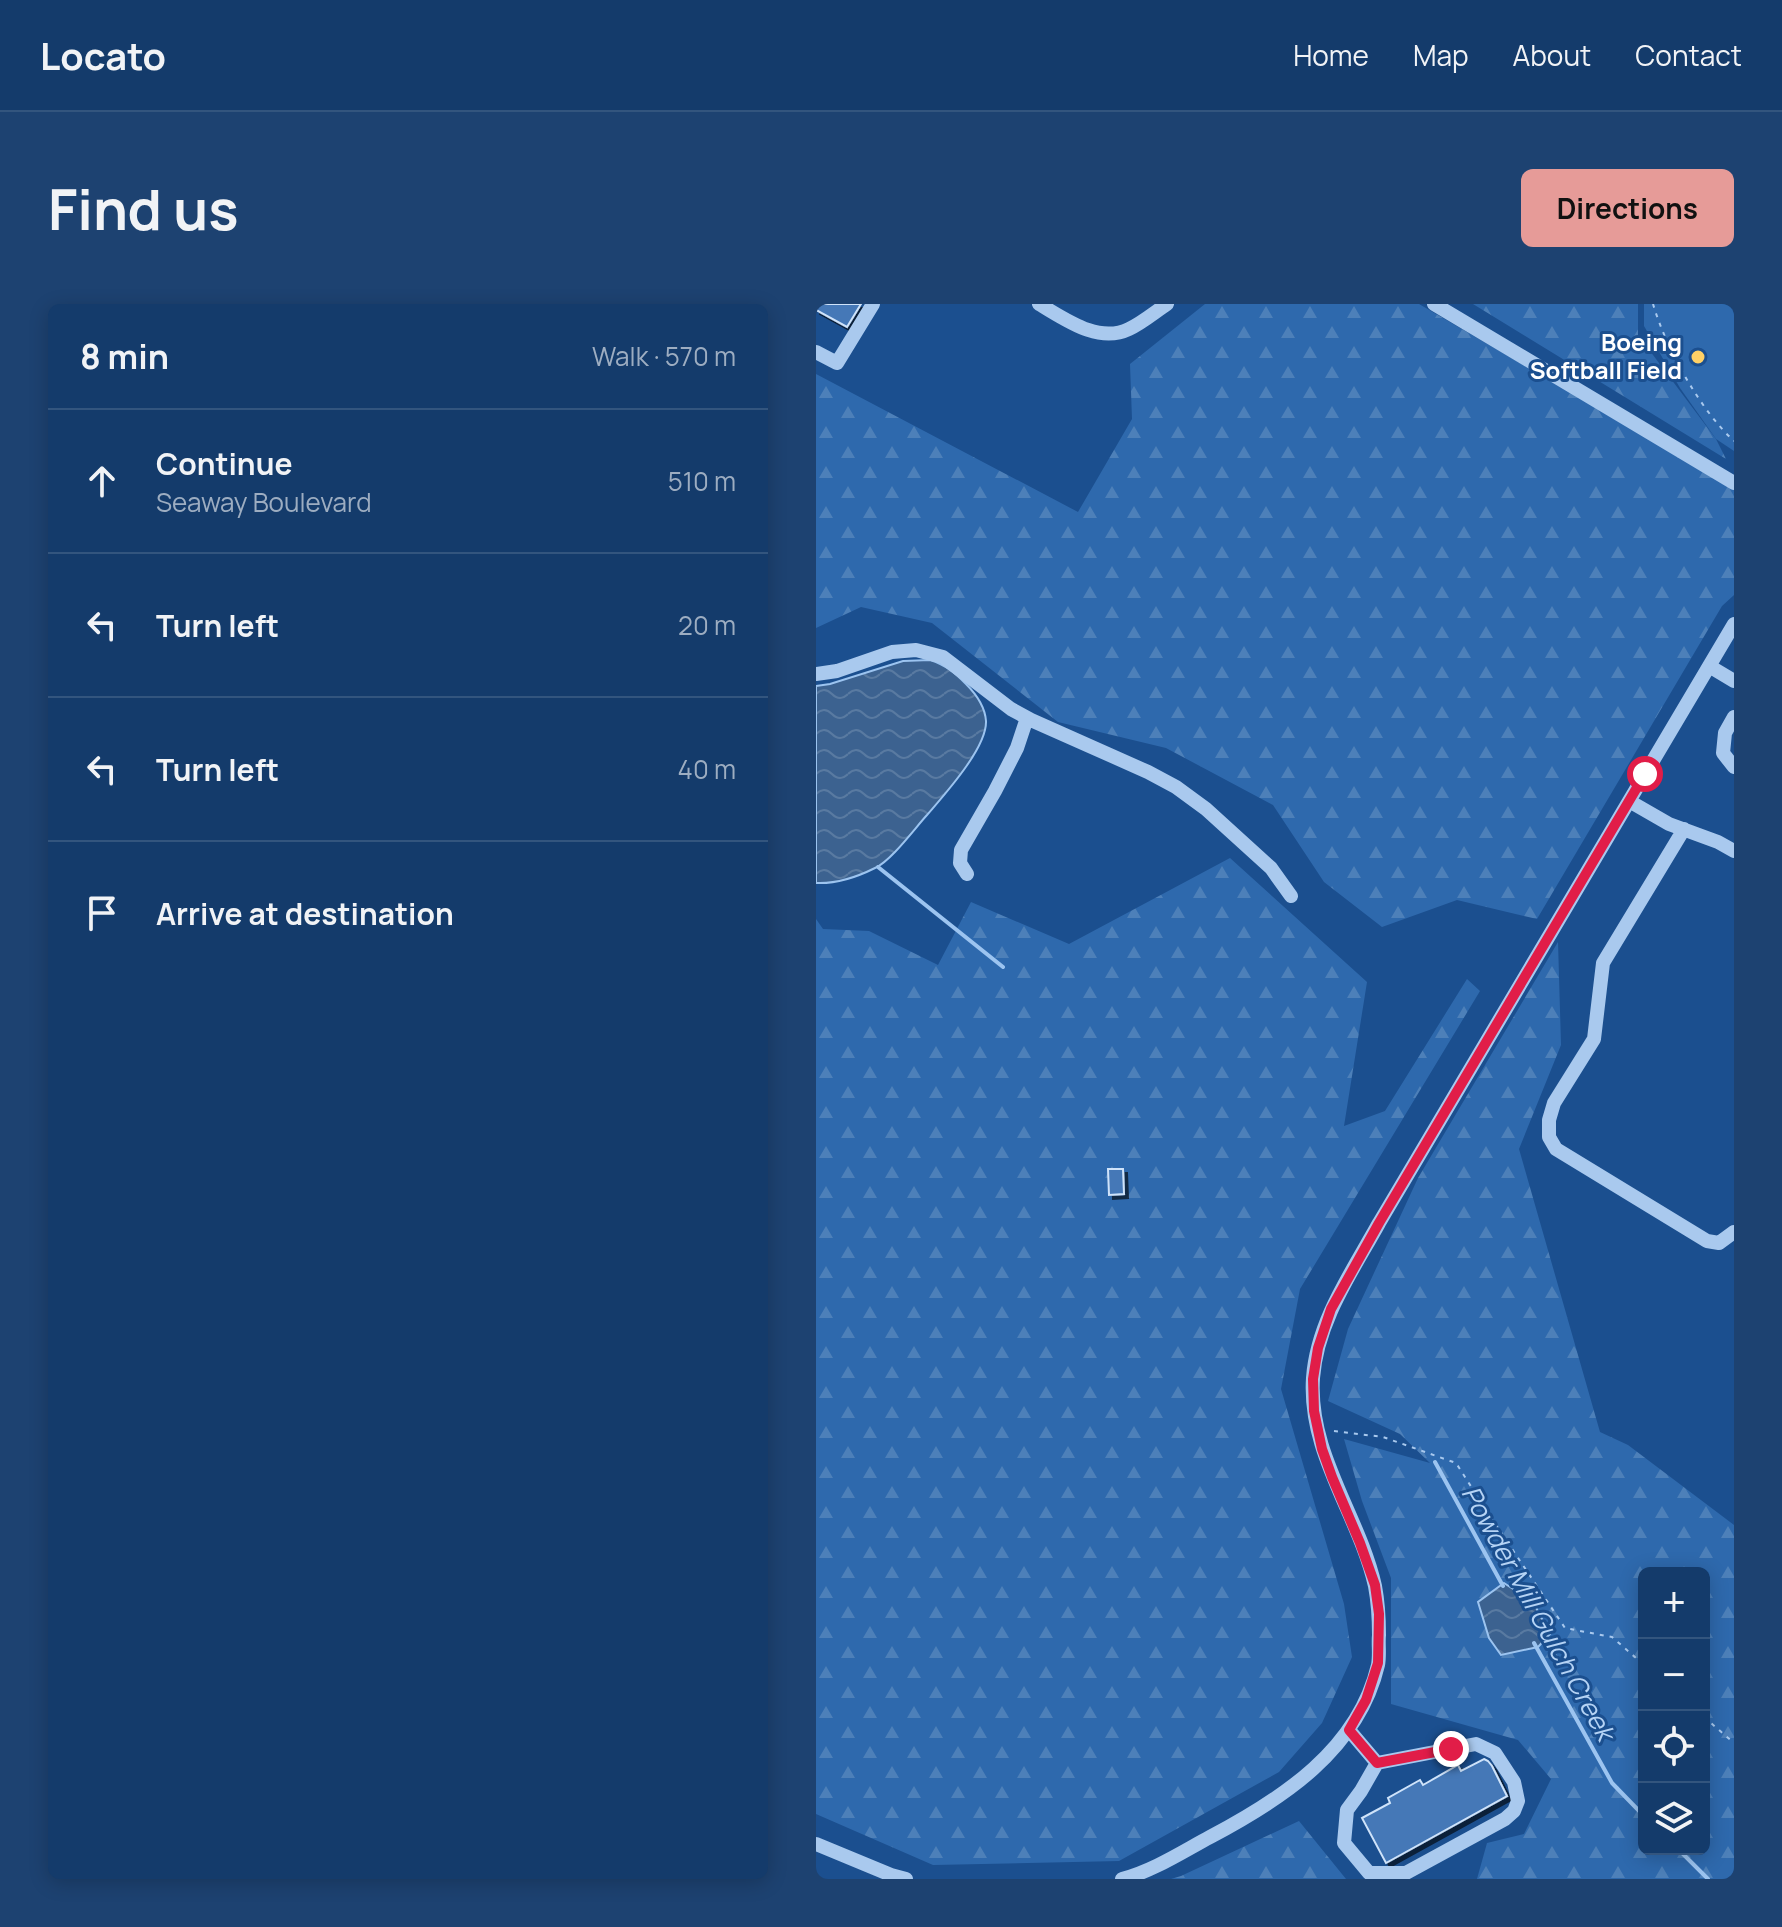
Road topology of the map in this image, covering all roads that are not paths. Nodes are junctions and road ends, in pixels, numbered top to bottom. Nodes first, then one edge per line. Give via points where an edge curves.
1 (873, 304) edge
2 (1039, 304) edge
3 (1434, 304) edge
4 (1162, 306) edge
5 (816, 352) edge
6 (1734, 483) edge
7 (1734, 624) edge
8 (1709, 666) junction
9 (816, 674) edge
10 (1734, 681) edge
11 (1734, 717) edge
12 (1027, 718) junction
13 (1734, 767) edge
14 (1629, 801) junction
15 (1684, 829) junction
16 (1734, 851) edge
17 (967, 874) dead end
18 (1291, 896) dead end
19 (1734, 1232) edge
20 (1349, 1730) junction
21 (1377, 1763) junction
22 (816, 1844) edge
23 (906, 1879) edge
24 (1122, 1879) edge

1 - 5 street via 837,363
2 - 4 street via 1078,326 1110,334 1128,330
3 - 6 street
7 - 8 street
8 - 10 street
8 - 14 street
9 - 12 street via 916,650 943,657
11 - 13 street via 1723,753
12 - 17 street via 1003,777 961,850 960,863
12 - 18 street via 1176,787 1271,868
14 - 15 street
14 - 20 street via 1379,1223 1331,1309 1318,1348 1313,1379 1318,1429 1375,1585 1379,1614 1378,1663
15 - 16 street
15 - 19 street via 1603,963 1594,1039 1554,1103 1549,1137 1556,1149 1707,1241 1719,1243
20 - 21 street
20 - 24 street via 1301,1781 1264,1807
21 - 21 street via 1347,1810 1344,1843 1369,1873 1406,1873 1505,1819 1518,1801 1514,1782 1495,1753 1476,1744
22 - 23 street

